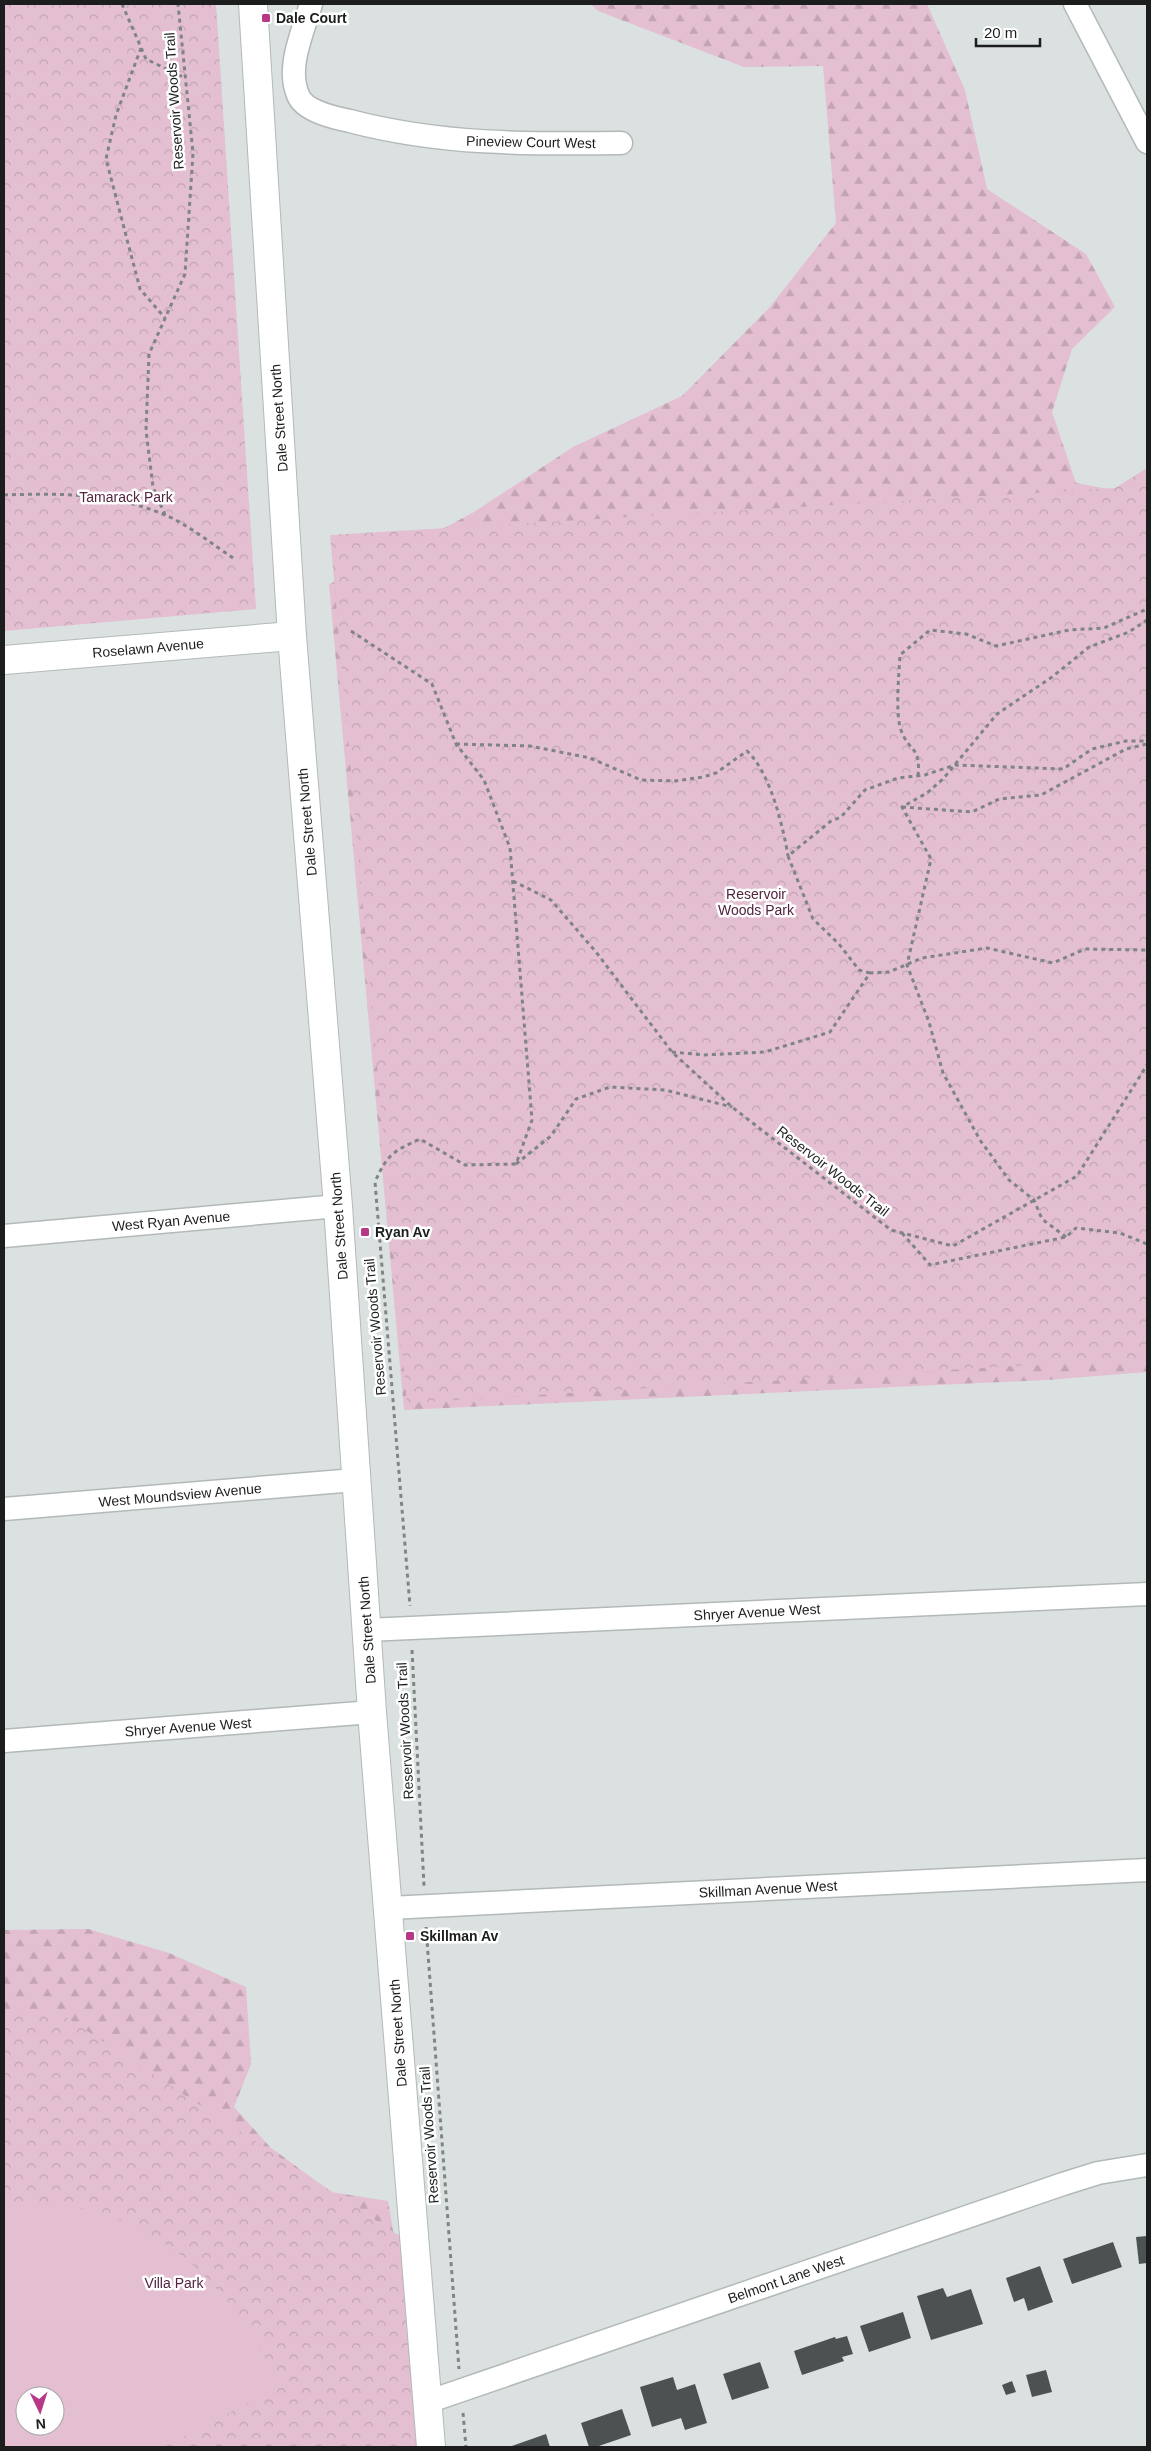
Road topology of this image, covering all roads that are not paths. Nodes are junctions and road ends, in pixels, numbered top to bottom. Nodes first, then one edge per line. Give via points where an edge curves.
1 (253, 4) edge
2 (311, 4) edge
3 (1075, 4) edge
4 (1147, 142) edge
5 (621, 143) dead end
6 (292, 636) junction
7 (4, 660) edge
8 (338, 1206) junction
9 (4, 1236) edge
10 (355, 1480) junction
11 (4, 1509) edge
12 (1147, 1594) edge
13 (367, 1630) junction
14 (372, 1712) junction
15 (4, 1741) edge
16 (1147, 1870) edge
17 (388, 1908) junction
18 (1147, 2165) edge
19 (427, 2402) junction
20 (431, 2447) edge

1 - 6 main road, Dale Street North
2 - 5 street, Pineview Court West via 292,77 298,98 320,114 421,136 478,143
3 - 4 street
6 - 7 main road, Roselawn Avenue
6 - 8 main road, Dale Street North
8 - 9 street, West Ryan Avenue
8 - 10 main road, Dale Street North
10 - 11 street, West Moundsview Avenue
10 - 13 main road, Dale Street North
12 - 13 street, Shryer Avenue West
13 - 14 main road, Dale Street North
14 - 15 street, Shryer Avenue West
14 - 17 main road, Dale Street North
16 - 17 street, Skillman Avenue West
17 - 19 main road, Dale Street North
18 - 19 street, Belmont Lane West via 1098,2173 1063,2184
19 - 20 main road, Dale Street North

